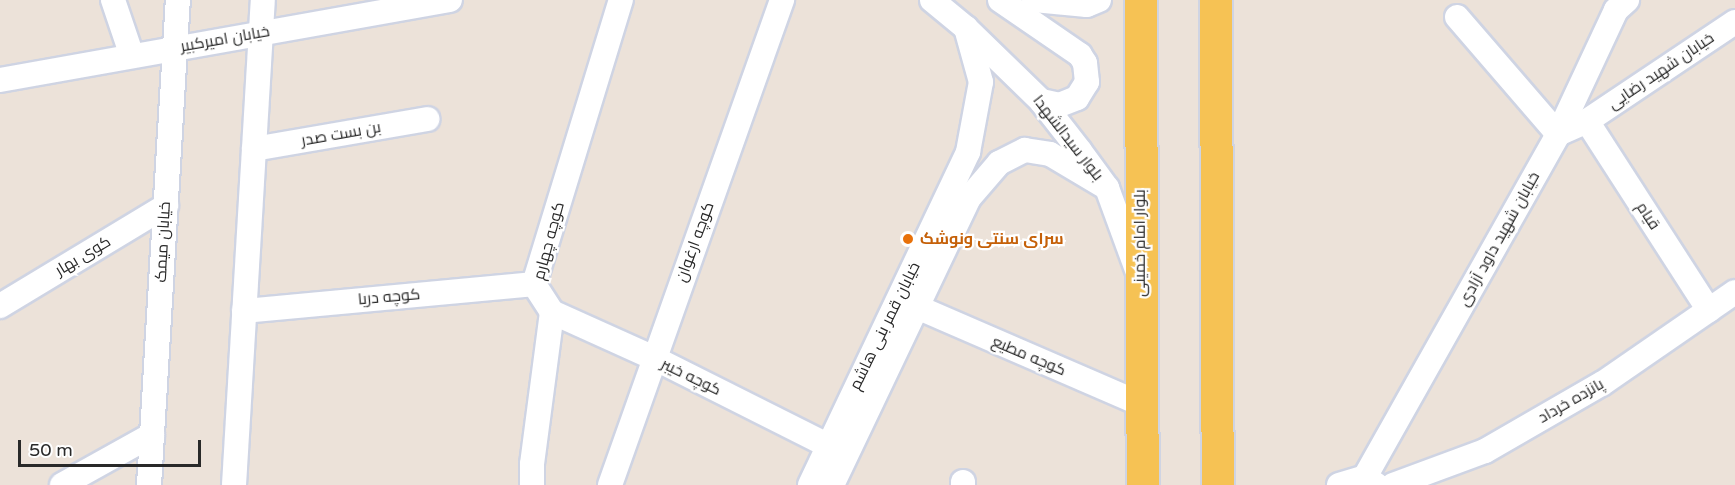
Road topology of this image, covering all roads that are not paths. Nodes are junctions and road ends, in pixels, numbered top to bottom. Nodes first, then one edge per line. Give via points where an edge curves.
1 (113, 0) edge
2 (178, 0) edge
3 (263, 0) edge
4 (450, 0) edge
5 (621, 0) edge
6 (782, 0) edge
7 (932, 0) edge
8 (1000, 0) edge
9 (1034, 0) edge
10 (1099, 0) edge
11 (1141, 0) edge
12 (1216, 0) edge
13 (1627, 0) edge
14 (384, 6) edge
15 (1456, 17) dead end
16 (1735, 22) edge
17 (966, 28) junction
18 (261, 33) junction
19 (175, 48) junction
20 (132, 56) junction
21 (0, 80) edge
22 (1041, 101) junction
23 (427, 119) dead end
24 (1587, 121) junction
25 (1558, 134) junction
26 (254, 149) junction
27 (1107, 188) junction
28 (166, 206) junction
29 (1140, 278) junction
30 (534, 284) junction
31 (1735, 292) edge
32 (0, 306) edge
33 (917, 308) junction
34 (1709, 310) junction
35 (244, 311) junction
36 (552, 312) junction
37 (654, 358) junction
38 (1141, 404) junction
39 (152, 435) junction
40 (827, 445) junction
41 (1371, 481) edge
42 (62, 485) edge
43 (149, 485) edge
44 (234, 485) edge
45 (532, 485) edge
46 (610, 485) edge
47 (810, 485) edge
48 (832, 485) edge
49 (1143, 485) edge
50 (1218, 485) edge
51 (1339, 485) edge
52 (1393, 485) edge

1 - 20 street
2 - 19 street, خیابان میمک
3 - 18 street
4 - 14 street, خیابان امیرکبیر
5 - 30 street, کوچه چهارم
6 - 37 street, کوچه ارغوان
7 - 17 street, بلوار سیدالشهدا
8 - 22 street via 1085,63 1087,82 1077,98 1060,105
9 - 10 street via 1087,6
11 - 29 main road, بلوار امام خمینی
12 - 50 main road
13 - 25 street, خیابان شهید داود آزادی via 1616,10
14 - 18 street, خیابان امیرکبیر
15 - 25 street
16 - 24 street, خیابان شهید رضایی
17 - 22 street, بلوار سیدالشهدا
17 - 40 street, خیابان قمر بنی هاشم via 981,82 968,152
18 - 19 street, خیابان امیرکبیر
18 - 26 street
19 - 20 street, خیابان امیرکبیر
19 - 28 street, خیابان میمک
20 - 21 street, خیابان امیرکبیر
22 - 27 street, بلوار سیدالشهدا
23 - 26 street, بن بست صدر
24 - 25 street, خیابان شهید رضایی
24 - 34 street, قیام
25 - 41 street, خیابان شهید داود آزادی
26 - 35 street
27 - 29 street, بلوار سیدالشهدا
27 - 33 street, خیابان قمر بنی هاشم via 1050,154 1025,150 999,163 969,198
28 - 32 street, کوی بهار
28 - 39 street, خیابان میمک
29 - 38 main road, بلوار امام خمینی
30 - 35 street, کوچه دریا
30 - 36 street, کوچه چهارم
31 - 34 street, پانزده خرداد
33 - 38 street, کوچه مطیع
33 - 48 street, خیابان قمر بنی هاشم
34 - 52 street, پانزده خرداد via 1603,383 1485,451
35 - 44 street
36 - 37 street, کوچه خیبر
36 - 45 street
37 - 40 street, کوچه خیبر
37 - 46 street, کوچه ارغوان
38 - 49 main road, بلوار امام خمینی
39 - 42 street
39 - 43 street, خیابان میمک
40 - 47 street, خیابان قمر بنی هاشم
41 - 51 street

